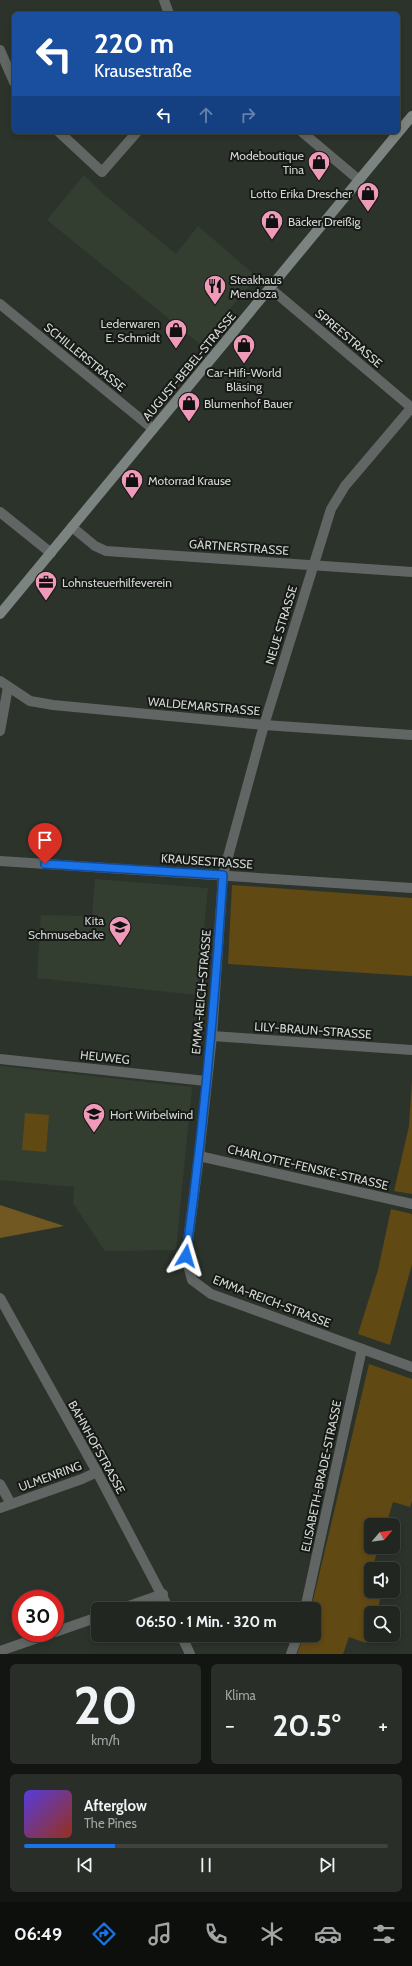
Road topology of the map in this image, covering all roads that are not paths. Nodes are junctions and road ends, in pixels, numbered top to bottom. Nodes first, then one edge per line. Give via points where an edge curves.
1 (164, 0) edge
2 (168, 12) edge
3 (0, 50) edge
4 (12, 77) edge
5 (412, 116) edge
6 (400, 130) edge
7 (61, 134) edge
8 (135, 134) edge
9 (304, 134) edge
10 (397, 134) edge
11 (359, 180) junction
12 (270, 288) junction
13 (0, 304) edge
14 (412, 408) edge
15 (153, 429) junction
16 (0, 512) edge
17 (72, 527) junction
18 (51, 553) junction
19 (312, 566) junction
20 (412, 572) edge
21 (0, 614) edge
22 (4, 684) edge
23 (264, 725) junction
24 (0, 731) edge
25 (412, 735) edge
26 (0, 861) edge
27 (223, 875) junction
28 (412, 888) edge
29 (212, 1036) junction
30 (412, 1050) edge
31 (0, 1059) edge
32 (206, 1081) junction
33 (199, 1156) junction
34 (412, 1204) edge
35 (0, 1298) edge
36 (362, 1349) junction
37 (412, 1367) edge
38 (97, 1472) junction
39 (0, 1484) edge
40 (11, 1504) junction
41 (0, 1508) edge
42 (162, 1594) junction
43 (140, 1602) edge
44 (166, 1602) edge
45 (307, 1602) edge
46 (91, 1619) edge
47 (64, 1629) edge
48 (26, 1642) edge
49 (184, 1642) edge
50 (295, 1642) edge
51 (0, 1651) edge
52 (190, 1654) edge
53 (291, 1654) edge

1 - 2 street
3 - 4 street
5 - 6 main road, AUGUST-BEBEL-STRASSE
7 - 8 street via 102,172
9 - 11 street
10 - 11 main road, AUGUST-BEBEL-STRASSE
11 - 12 main road, AUGUST-BEBEL-STRASSE
12 - 14 street, SPREESTRASSE
12 - 15 main road, AUGUST-BEBEL-STRASSE
13 - 15 street, SCHILLERSTRASSE
14 - 19 street, NEUE STRASSE via 345,486 331,509
15 - 17 main road, AUGUST-BEBEL-STRASSE
16 - 18 street
17 - 18 main road, AUGUST-BEBEL-STRASSE
17 - 19 street, GÄRTNERSTRASSE via 94,546 106,551
18 - 21 main road, AUGUST-BEBEL-STRASSE
19 - 20 street, GÄRTNERSTRASSE
19 - 23 street, NEUE STRASSE
22 - 23 street, WALDEMARSTRASSE via 39,704
22 - 24 street
23 - 25 street, WALDEMARSTRASSE
23 - 27 street, NEUE STRASSE
26 - 27 street, KRAUSESTRASSE
27 - 28 street, KRAUSESTRASSE
27 - 29 street, EMMA-REICH-STRASSE
29 - 30 street, LILY-BRAUN-STRASSE
29 - 32 street, EMMA-REICH-STRASSE
31 - 32 street, HEUWEG
32 - 33 street, EMMA-REICH-STRASSE
33 - 34 street, CHARLOTTE-FENSKE-STRASSE
33 - 36 street, EMMA-REICH-STRASSE via 186,1256 192,1280 211,1294
35 - 38 street, BAHNHOFSTRASSE
36 - 37 street, EMMA-REICH-STRASSE
36 - 45 street, ELISABETH-BRADE-STRASSE
38 - 40 street, ULMENRING
38 - 42 street, BAHNHOFSTRASSE
39 - 40 street, ULMENRING
40 - 41 street, ULMENRING
42 - 43 street
42 - 44 street, BAHNHOFSTRASSE
46 - 47 street
48 - 51 street
49 - 52 street
50 - 53 street

